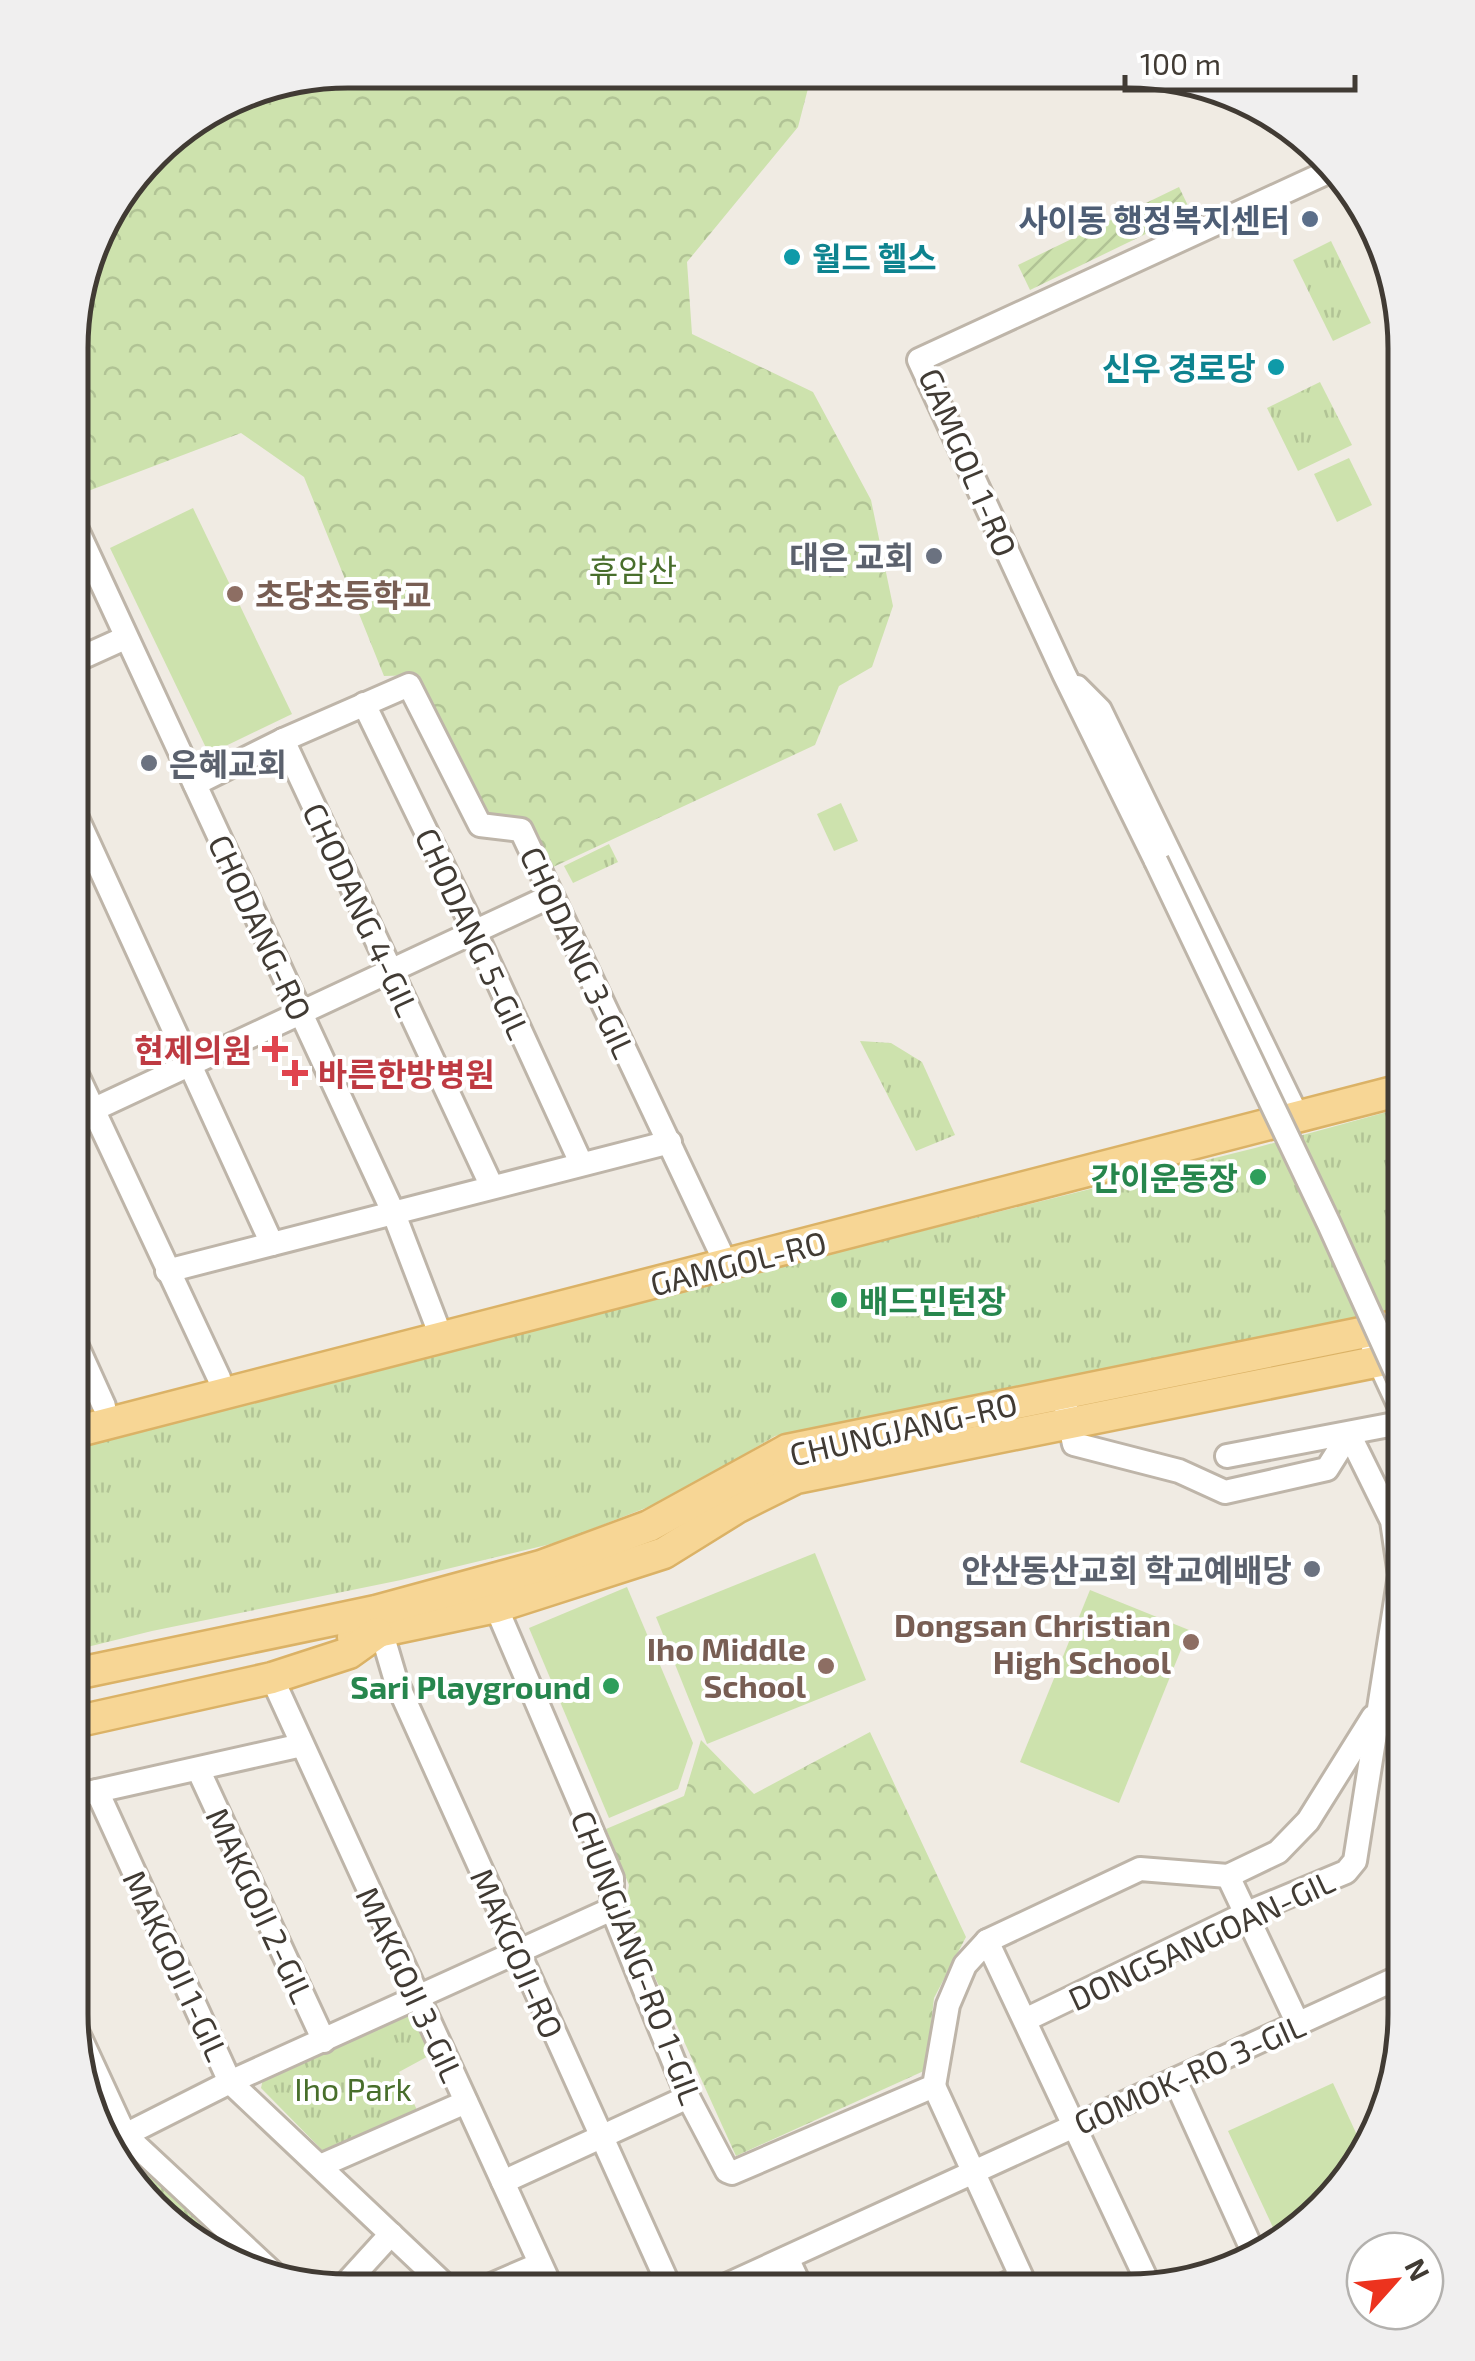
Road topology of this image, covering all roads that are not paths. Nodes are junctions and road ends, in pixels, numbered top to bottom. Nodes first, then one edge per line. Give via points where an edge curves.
1 (1321, 175) edge
2 (88, 555) edge
3 (125, 638) junction
4 (88, 655) edge
5 (1064, 674) junction
6 (364, 704) junction
7 (283, 740) junction
8 (195, 784) junction
9 (88, 842) edge
10 (551, 896) junction
11 (475, 932) junction
12 (391, 972) junction
13 (301, 1014) junction
14 (191, 1064) junction
15 (1388, 1083) edge
16 (1388, 1093) edge
17 (88, 1097) edge
18 (94, 1110) junction
19 (88, 1113) edge
20 (1282, 1114) junction
21 (670, 1142) junction
22 (581, 1163) junction
23 (492, 1187) junction
24 (394, 1214) junction
25 (272, 1244) junction
26 (720, 1251) junction
27 (167, 1271) junction
28 (440, 1331) junction
29 (1387, 1343) edge
30 (1387, 1343) edge
31 (1387, 1355) edge
32 (88, 1371) edge
33 (219, 1378) junction
34 (1064, 1392) junction
35 (104, 1406) junction
36 (88, 1410) edge
37 (1387, 1424) edge
38 (1069, 1425) junction
39 (88, 1428) edge
40 (1348, 1434) junction
41 (1226, 1456) dead end
42 (1387, 1512) edge
43 (496, 1607) junction
44 (378, 1621) junction
45 (1387, 1653) edge
46 (88, 1654) edge
47 (88, 1672) edge
48 (272, 1678) junction
49 (88, 1691) edge
50 (1378, 1710) junction
51 (88, 1720) edge
52 (302, 1745) junction
53 (198, 1768) junction
54 (97, 1790) junction
55 (88, 1792) edge
56 (1228, 1876) junction
57 (612, 1909) junction
58 (1246, 1914) junction
59 (987, 1941) junction
60 (517, 1952) junction
61 (1387, 1983) edge
62 (418, 1998) junction
63 (1025, 2020) junction
64 (1298, 2024) junction
65 (324, 2041) junction
66 (92, 2062) edge
67 (1176, 2080) junction
68 (230, 2082) junction
69 (934, 2086) junction
70 (688, 2097) junction
71 (466, 2102) junction
72 (1076, 2124) junction
73 (126, 2135) junction
74 (600, 2136) junction
75 (320, 2166) junction
76 (973, 2170) junction
77 (503, 2182) junction
78 (391, 2234) junction
79 (1249, 2243) edge
80 (256, 2257) edge
81 (787, 2258) junction
82 (540, 2264) junction
83 (1143, 2273) edge
84 (355, 2274) edge
85 (433, 2274) edge
86 (517, 2274) edge
87 (545, 2274) edge
88 (664, 2274) edge
89 (752, 2274) edge
90 (794, 2274) edge
91 (1020, 2274) edge

1 - 5 street, GAMGOL 1-RO via 919,360
2 - 3 street, CHODANG-RO
3 - 4 street
3 - 8 street, CHODANG-RO
5 - 20 street via 1100,710
5 - 31 street, GAMGOL 1-RO, bridge
6 - 7 street, CHODANG 3-GIL
6 - 10 street, CHODANG 3-GIL via 409,684 480,825 520,830
6 - 11 street, CHODANG 5-GIL
7 - 8 street, CHODANG 3-GIL
7 - 12 street, CHODANG 4-GIL
8 - 13 street, CHODANG-RO
9 - 14 street
10 - 11 street
10 - 21 street, CHODANG 3-GIL
11 - 12 street
11 - 22 street, CHODANG 5-GIL
12 - 13 street
12 - 23 street, CHODANG 4-GIL
13 - 14 street
13 - 24 street, CHODANG-RO
14 - 18 street
14 - 25 street
15 - 20 main road, GAMGOL-RO
16 - 20 main road, GAMGOL-RO
17 - 18 street
18 - 19 street
18 - 27 street
20 - 26 main road, GAMGOL-RO
20 - 28 main road, GAMGOL-RO
21 - 22 street
21 - 26 street, CHODANG 3-GIL
22 - 23 street
23 - 24 street
24 - 25 street
24 - 28 street, CHODANG-RO
25 - 27 street
26 - 28 main road, GAMGOL-RO
27 - 33 street
28 - 33 main road, GAMGOL-RO
28 - 39 main road, GAMGOL-RO
29 - 34 main road, CHUNGJANG-RO
30 - 38 main road, CHUNGJANG-RO
32 - 35 street
33 - 35 main road, GAMGOL-RO
34 - 38 street
34 - 44 main road, CHUNGJANG-RO via 787,1450 648,1526
35 - 36 main road, GAMGOL-RO
37 - 40 street
38 - 40 street via 1074,1444 1179,1471 1225,1492 1327,1469
38 - 43 main road, CHUNGJANG-RO via 796,1478 664,1553
40 - 41 street
40 - 42 street, DONGSANGOAN-GIL
43 - 44 main road, CHUNGJANG-RO
43 - 57 street, CHUNGJANG-RO 1-GIL via 612,1878
44 - 46 main road via 337,1600
44 - 47 main road, CHUNGJANG-RO
44 - 48 main road via 349,1653
44 - 49 main road, CHUNGJANG-RO
44 - 60 street, MAKGOJI-RO via 396,1681
45 - 50 street, DONGSANGOAN-GIL
48 - 51 main road
48 - 52 street, MAKGOJI 3-GIL
50 - 56 street via 1308,1820 1278,1852
50 - 58 street, DONGSANGOAN-GIL via 1355,1861 1346,1872
52 - 53 street
52 - 62 street, MAKGOJI 3-GIL
53 - 54 street
53 - 65 street, MAKGOJI 2-GIL
54 - 55 street
54 - 68 street, MAKGOJI 1-GIL
56 - 58 street
56 - 59 street via 1140,1869
57 - 60 street
57 - 70 street, CHUNGJANG-RO 1-GIL
58 - 63 street, DONGSANGOAN-GIL
58 - 64 street
59 - 63 street
59 - 69 street via 965,1965 948,2006
60 - 62 street
60 - 74 street, MAKGOJI-RO
61 - 64 street, GOMOK-RO 3-GIL
62 - 65 street
62 - 71 street, MAKGOJI 3-GIL
63 - 72 street
64 - 67 street, GOMOK-RO 3-GIL
65 - 68 street
66 - 73 street
67 - 72 street, GOMOK-RO 3-GIL
67 - 79 street
68 - 73 street
68 - 75 street, MAKGOJI 1-GIL
69 - 70 street, CHUNGJANG-RO 1-GIL via 732,2173
69 - 76 street
70 - 74 street
71 - 75 street
71 - 77 street, MAKGOJI 3-GIL
72 - 76 street, GOMOK-RO 3-GIL
72 - 83 street
73 - 80 street
74 - 77 street
74 - 88 street, MAKGOJI-RO
75 - 78 street, MAKGOJI 1-GIL
76 - 81 street, GOMOK-RO 3-GIL
76 - 91 street
77 - 82 street, MAKGOJI 3-GIL
78 - 84 street
78 - 85 street, MAKGOJI 1-GIL
81 - 89 street, GOMOK-RO 3-GIL
81 - 90 street
82 - 86 street
82 - 87 street, MAKGOJI 3-GIL

